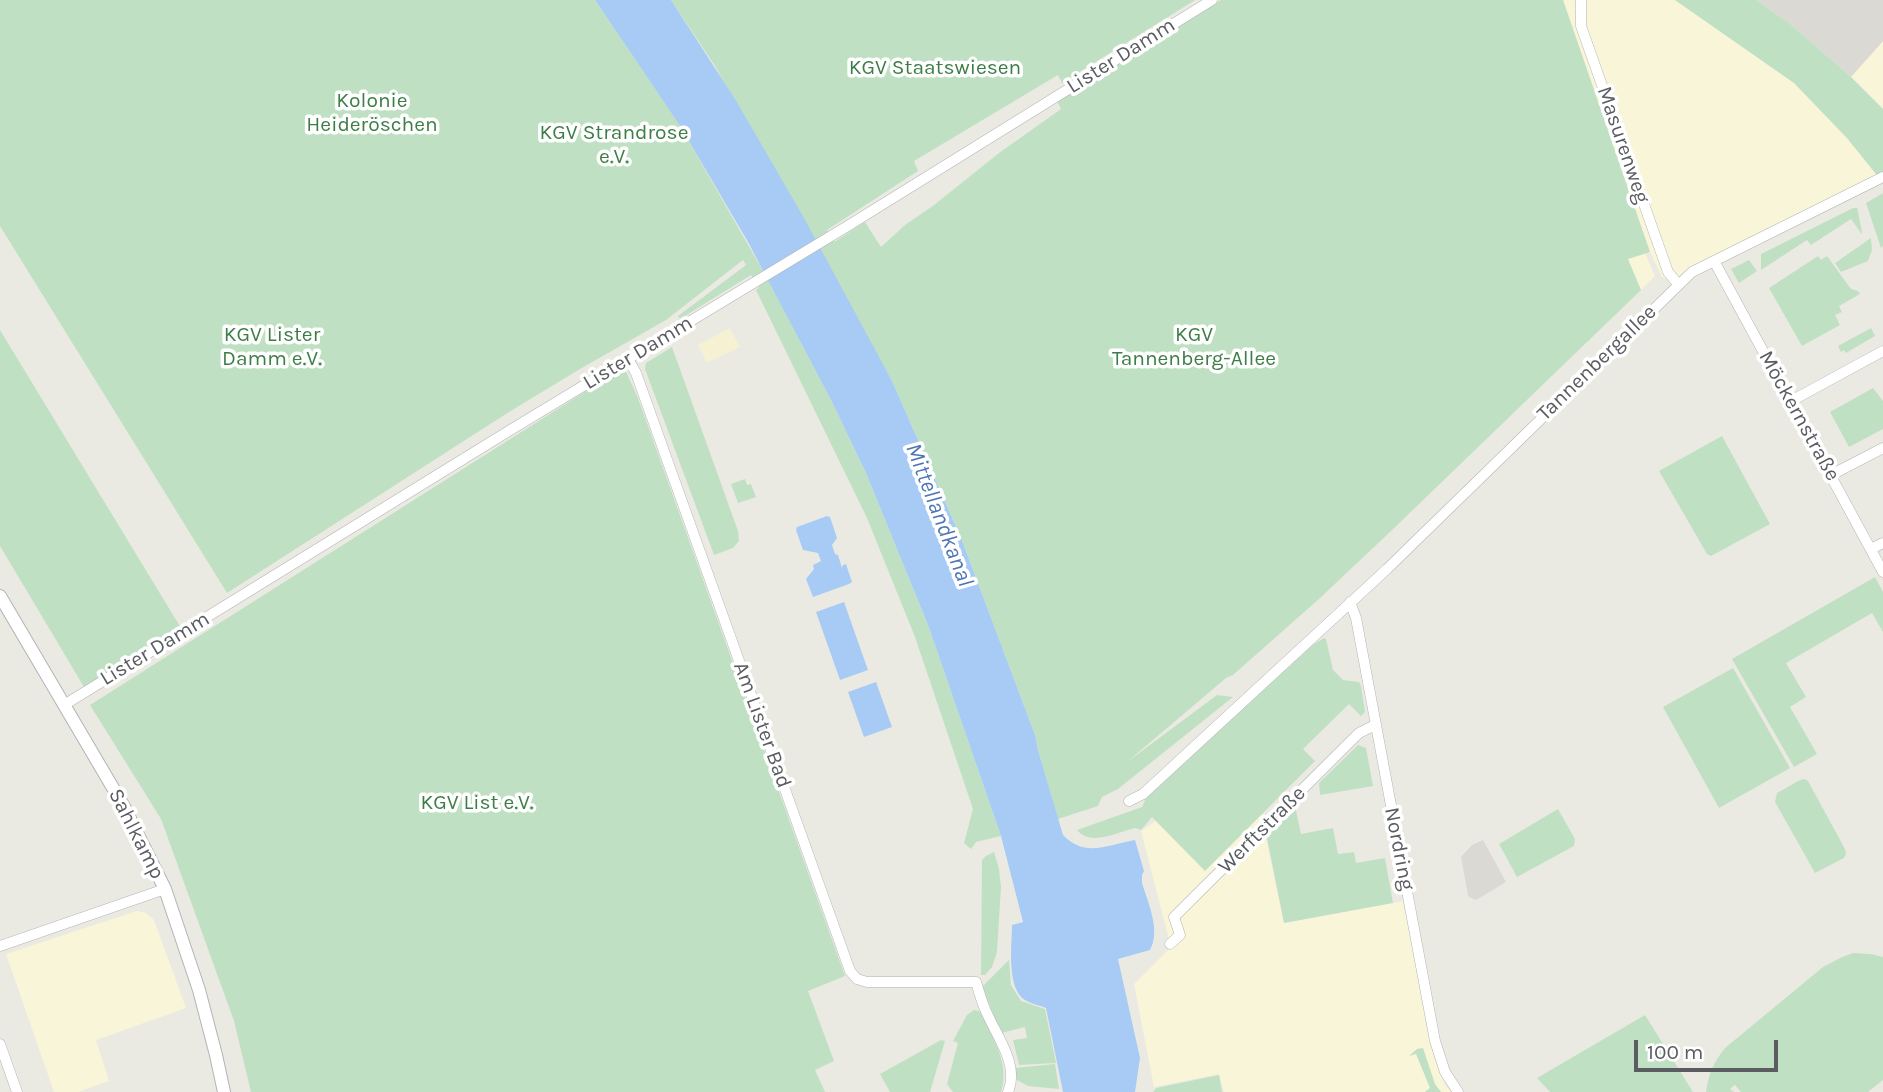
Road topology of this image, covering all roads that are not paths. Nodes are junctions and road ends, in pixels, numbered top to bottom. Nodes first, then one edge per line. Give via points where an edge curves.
1 (1212, 0) edge
2 (1581, 1) edge
3 (1883, 177) edge
4 (1714, 261) junction
5 (1678, 284) junction
6 (1883, 351) edge
7 (628, 359) junction
8 (1791, 401) junction
9 (1883, 448) edge
10 (1831, 475) junction
11 (1883, 543) edge
12 (1871, 550) junction
13 (1883, 572) edge
14 (0, 596) edge
15 (1350, 602) junction
16 (64, 705) junction
17 (1375, 725) junction
18 (1129, 801) dead end
19 (165, 889) junction
20 (1170, 944) dead end
21 (0, 946) edge
22 (0, 1044) edge
23 (17, 1092) edge
24 (224, 1092) edge
25 (1008, 1092) edge
26 (1458, 1092) edge

1 - 7 street, Lister Damm
2 - 5 street, Masurenweg via 1581,26 1668,272
3 - 4 street, Tannenbergallee
4 - 5 street, Tannenbergallee
4 - 8 street, Möckernstraße
5 - 15 street, Tannenbergallee
6 - 8 street
7 - 16 street, Lister Damm
7 - 25 street, Am Lister Bad via 850,971 867,982 976,982 1008,1057 1012,1073
8 - 10 street, Möckernstraße
9 - 10 street
10 - 12 street, Möckernstraße
11 - 12 street
12 - 13 street, Möckernstraße
14 - 16 street, Sahlkamp
15 - 17 street, Nordring
15 - 18 street, Tannenbergallee via 1143,794
16 - 19 street, Sahlkamp via 123,804
17 - 20 street, Werftstraße via 1359,733 1174,918 1180,935
17 - 26 street, Nordring via 1435,1041 1445,1072
19 - 21 street
19 - 24 street, Sahlkamp via 199,990
22 - 23 street

